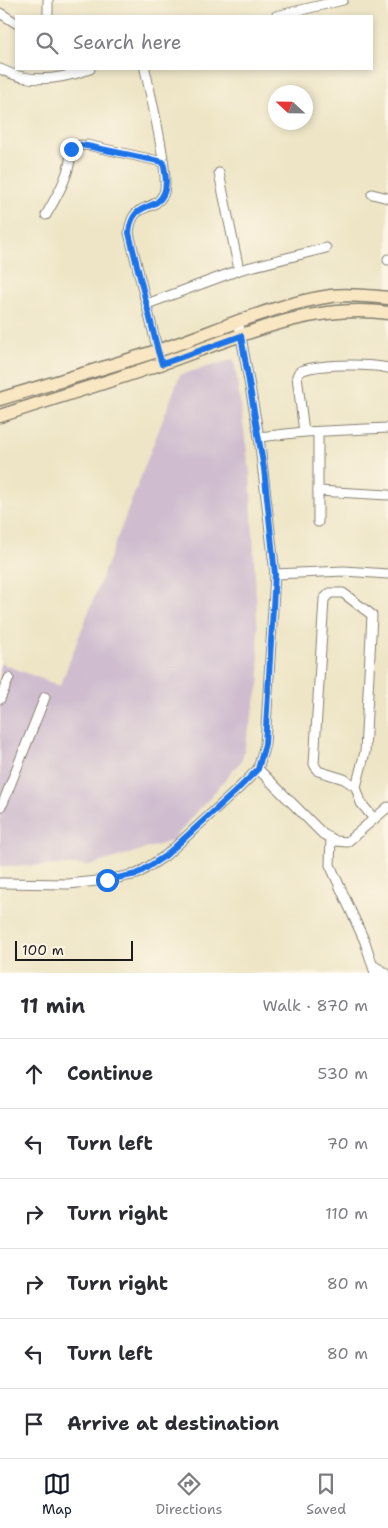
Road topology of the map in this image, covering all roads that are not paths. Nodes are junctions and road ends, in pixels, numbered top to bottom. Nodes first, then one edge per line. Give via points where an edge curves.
1 (48, 0) edge
2 (343, 0) edge
3 (0, 13) edge
4 (48, 15) edge
5 (280, 15) edge
6 (15, 22) edge
7 (0, 70) edge
8 (87, 70) edge
9 (145, 70) edge
10 (163, 162) junction
11 (219, 173) dead end
12 (372, 194) dead end
13 (388, 198) edge
14 (46, 215) dead end
15 (326, 248) dead end
16 (239, 270) junction
17 (388, 298) edge
18 (146, 304) junction
19 (388, 313) edge
20 (238, 320) junction
21 (241, 336) junction
22 (158, 351) junction
23 (162, 364) junction
24 (388, 368) edge
25 (0, 399) edge
26 (0, 416) edge
27 (388, 428) edge
28 (304, 432) junction
29 (318, 433) junction
30 (259, 438) junction
31 (318, 491) junction
32 (388, 495) edge
33 (318, 522) dead end
34 (275, 574) junction
35 (388, 574) edge
36 (8, 678) dead end
37 (45, 697) dead end
38 (0, 699) edge
39 (258, 769) junction
40 (356, 787) junction
41 (0, 807) edge
42 (388, 807) edge
43 (374, 819) junction
44 (331, 838) junction
45 (0, 883) edge
46 (374, 969) edge
47 (386, 973) edge

1 - 4 street
2 - 5 street
3 - 6 street
7 - 8 street via 39,79
9 - 10 street
10 - 14 street via 75,146 71,149 61,190
10 - 18 street via 166,185 163,195 139,210 130,224 129,233
11 - 16 street
12 - 13 street
15 - 16 street
16 - 18 street
17 - 20 street via 332,296
18 - 22 street
19 - 21 street via 331,311
20 - 21 street
20 - 22 street
21 - 23 street
21 - 30 street
22 - 23 street
22 - 25 street
23 - 26 street
24 - 28 street via 336,365 299,372
27 - 29 street
28 - 29 street
28 - 30 street
29 - 31 street
30 - 34 street
31 - 32 street
31 - 33 street
34 - 35 street via 344,571
34 - 39 street via 265,744
36 - 38 street
37 - 41 street
39 - 44 street via 323,834
39 - 45 street via 165,856 137,874 68,884
40 - 40 street via 365,752 372,615 342,593 330,593 324,600 314,764 318,771 344,779
40 - 43 street via 361,803
42 - 43 street
43 - 44 street via 347,842
44 - 46 street via 330,865
46 - 47 street

